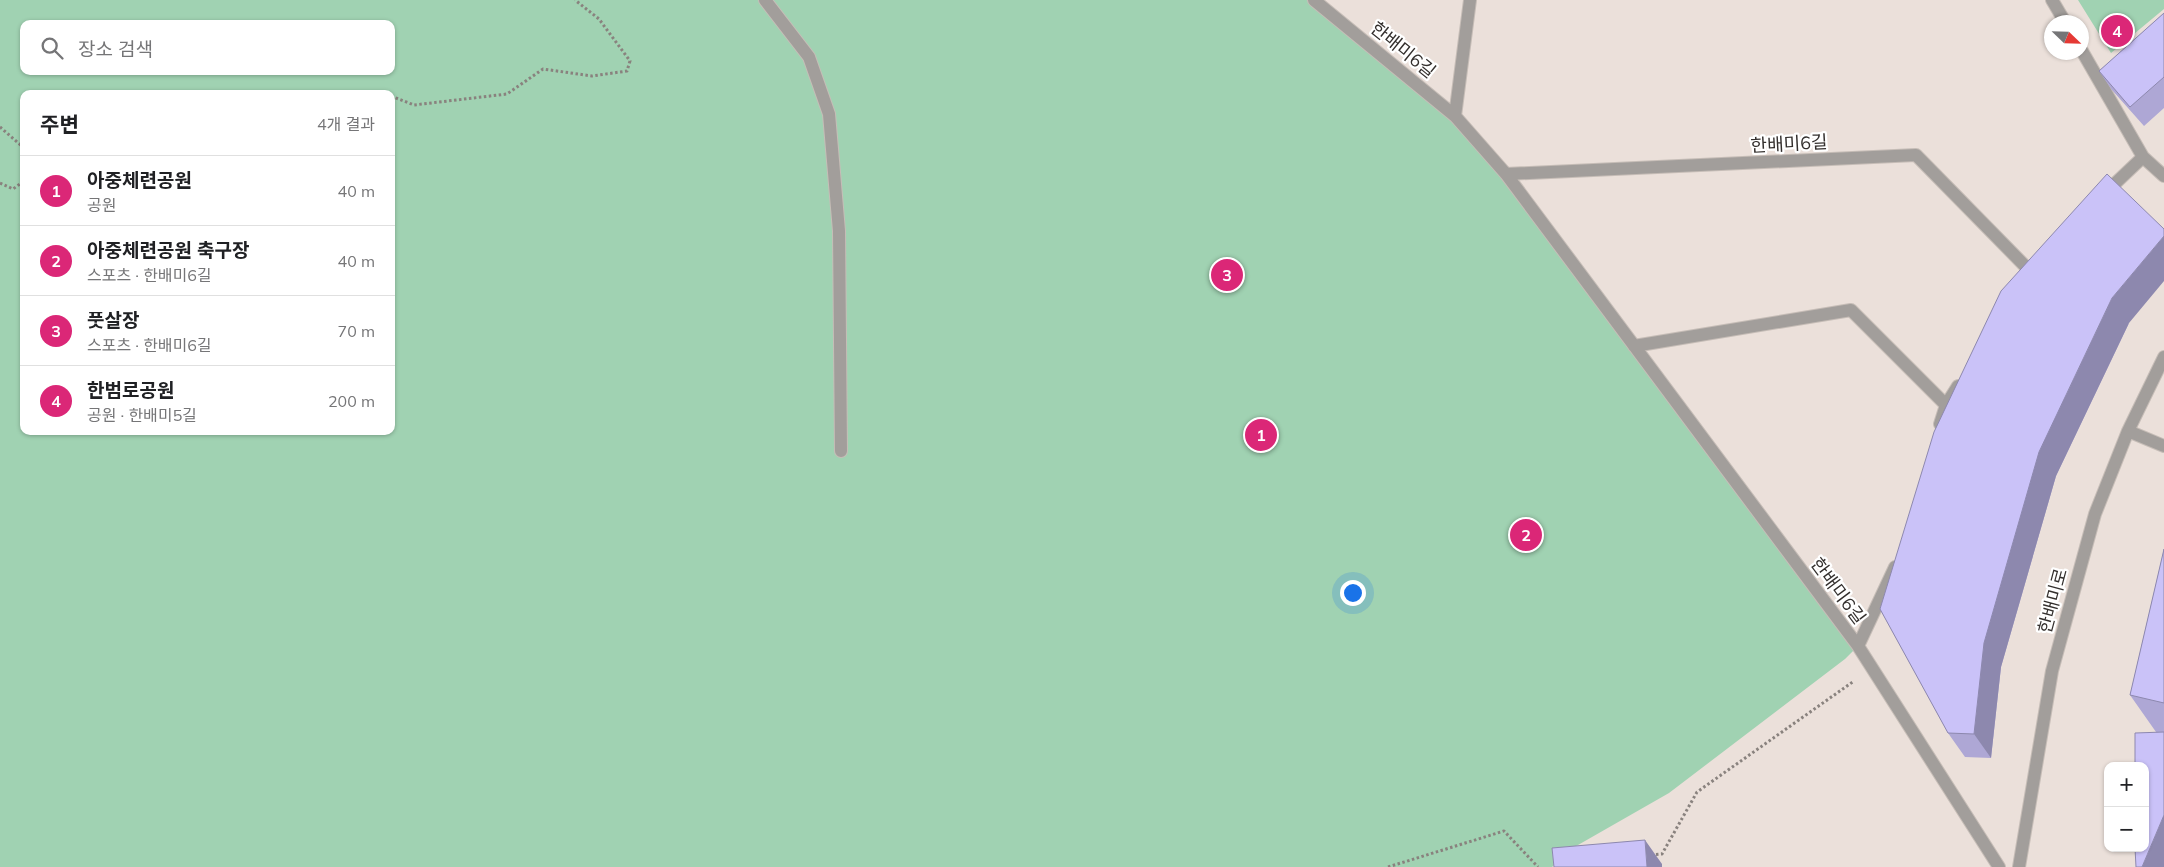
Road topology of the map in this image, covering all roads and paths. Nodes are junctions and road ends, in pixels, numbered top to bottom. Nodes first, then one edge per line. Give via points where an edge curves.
1 (575, 0) edge
2 (765, 0) edge
3 (1314, 0) edge
4 (1470, 0) edge
5 (2052, 0) edge
6 (2061, 15) edge
7 (2087, 60) edge
8 (395, 98) edge
9 (1455, 116) junction
10 (0, 127) edge
11 (20, 144) edge
12 (2143, 157) junction
13 (1506, 174) junction
14 (2164, 176) edge
15 (0, 183) edge
16 (20, 184) edge
17 (2095, 202) edge
18 (2027, 268) edge
19 (1634, 346) junction
20 (2164, 357) edge
21 (1966, 371) edge
22 (1946, 405) junction
23 (2128, 431) junction
24 (1938, 433) edge
25 (2164, 446) edge
26 (840, 451) dead end
27 (1900, 553) edge
28 (1858, 646) junction
29 (1871, 669) junction
30 (1644, 856) edge
31 (1388, 867) edge
32 (1538, 867) edge
33 (1999, 867) edge
34 (2019, 867) edge

1 - 8 path via 599,19 630,61 627,71 592,76 543,69 507,94 414,105
2 - 26 street via 808,56 830,114 839,231
3 - 9 street, 한배미6길
4 - 9 street
5 - 6 street
7 - 12 street
9 - 13 street, 한배미6길
10 - 11 path
12 - 14 street
12 - 17 street
13 - 18 street, 한배미6길 via 1916,156
13 - 19 street, 한배미6길
15 - 16 path via 13,189
19 - 22 street via 1851,310
19 - 28 street, 한배미6길
20 - 23 street, 한배미로
21 - 22 street
22 - 24 street
23 - 25 street
23 - 34 street, 한배미로 via 2095,514 2052,671
27 - 28 street
28 - 29 street, 한배미6길
29 - 30 path via 1697,792 1662,854
29 - 33 street, 한배미6길
31 - 32 path via 1504,831

